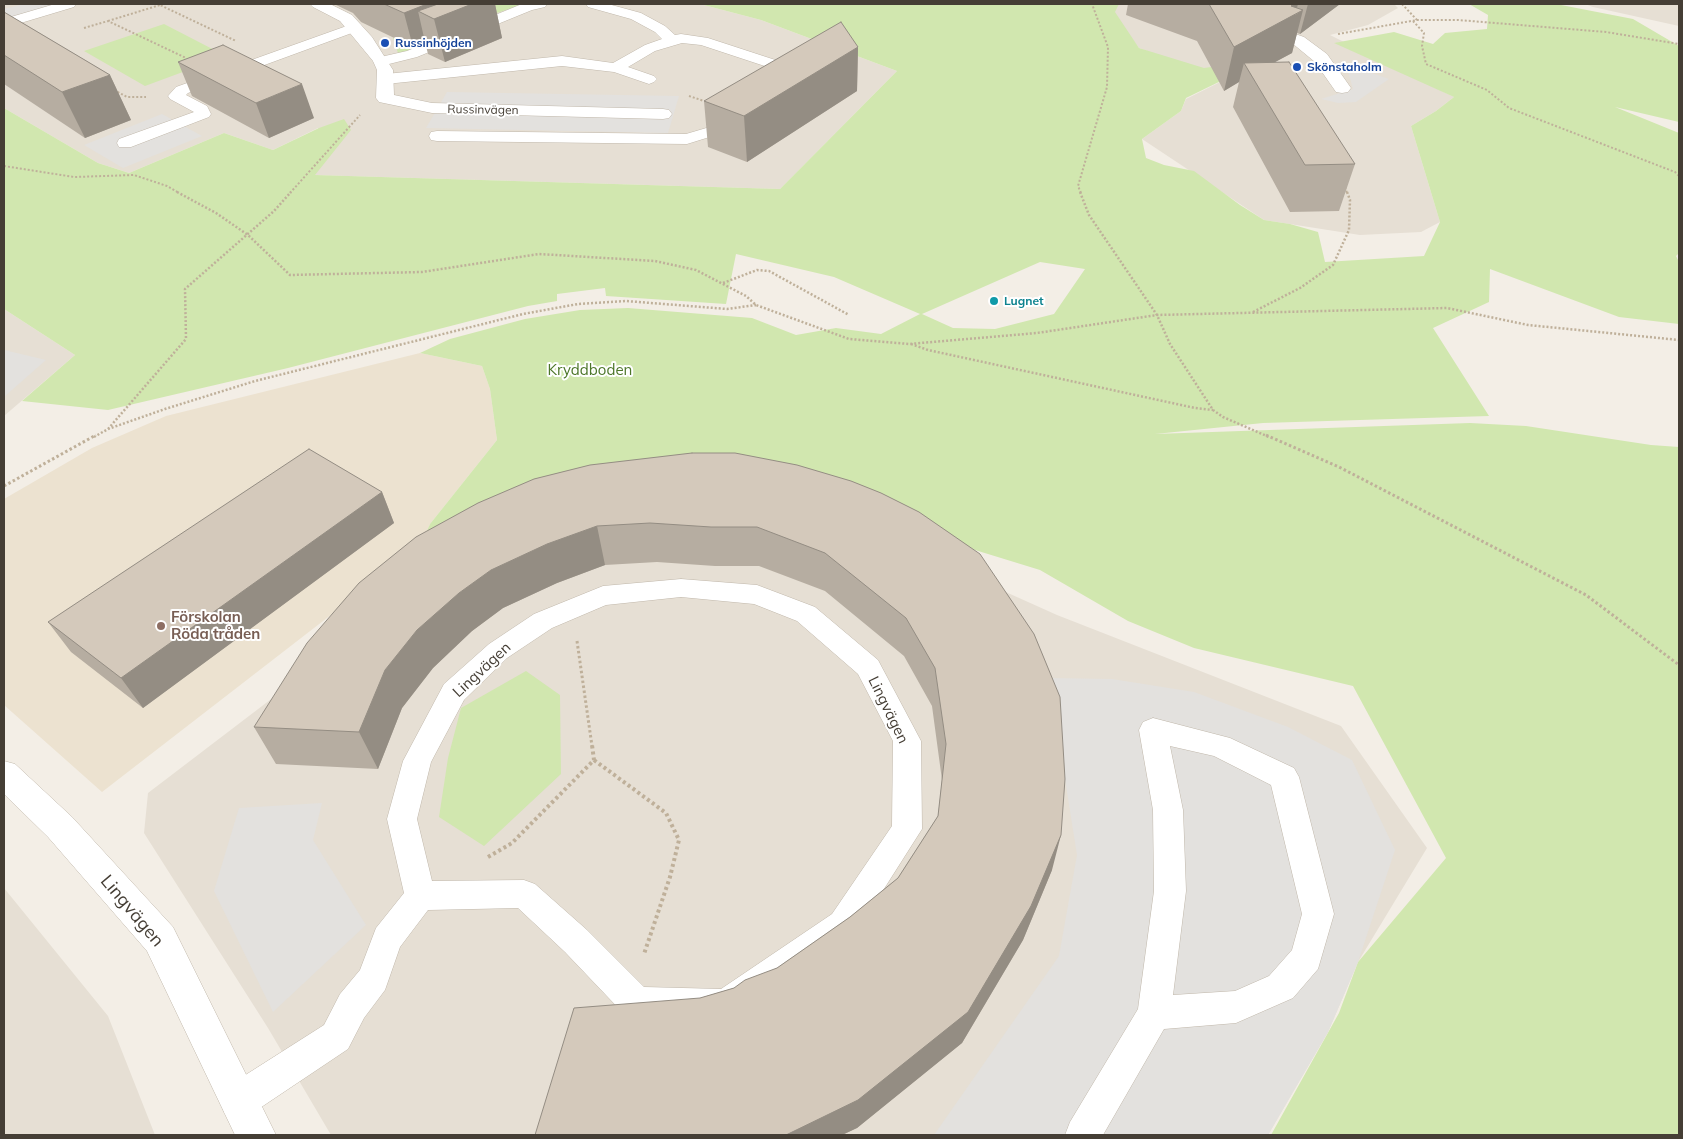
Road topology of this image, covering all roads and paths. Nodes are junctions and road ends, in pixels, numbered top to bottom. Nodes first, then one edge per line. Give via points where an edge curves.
1 (69, 4) edge
2 (162, 4) edge
3 (318, 4) edge
4 (540, 4) edge
5 (593, 4) edge
6 (1092, 4) edge
7 (1194, 4) edge
8 (1402, 4) edge
9 (1418, 20) junction
10 (1412, 21) junction
11 (108, 22) junction
12 (4, 24) edge
13 (355, 27) junction
14 (82, 29) dead end
15 (1298, 40) junction
16 (238, 41) dead end
17 (672, 41) junction
18 (1679, 44) edge
19 (186, 58) edge
20 (381, 61) junction
21 (616, 68) junction
22 (386, 79) junction
23 (649, 79) joint
24 (110, 88) dead end
25 (788, 88) edge
26 (1342, 88) dead end
27 (153, 96) dead end
28 (385, 98) junction
29 (663, 114) dead end
30 (746, 114) joint
31 (437, 136) dead end
32 (125, 143) dead end
33 (4, 166) edge
34 (1679, 170) edge
35 (1675, 172) junction
36 (1679, 176) edge
37 (1344, 184) edge
38 (248, 235) junction
39 (723, 283) junction
40 (756, 305) junction
41 (1252, 313) junction
42 (849, 315) dead end
43 (1157, 315) junction
44 (1679, 340) edge
45 (909, 344) junction
46 (1213, 410) junction
47 (108, 429) junction
48 (4, 486) edge
49 (572, 609) junction
50 (1679, 665) edge
51 (594, 760) junction
52 (4, 774) edge
53 (486, 858) dead end
54 (420, 896) junction
55 (631, 998) junction
56 (1154, 1013) junction
57 (238, 1101) junction
58 (256, 1135) edge
59 (1083, 1135) edge

1 - 12 lane
2 - 11 path
2 - 16 path
3 - 13 street via 346,18
4 - 20 lane via 412,54
5 - 17 lane via 636,16 660,29
6 - 43 path via 1108,47 1107,88 1078,186 1089,215
7 - 15 street
8 - 9 path
9 - 10 path
9 - 18 path via 1458,20 1606,32
10 - 15 path
10 - 35 path via 1424,32 1422,46 1426,64 1486,90 1508,108
11 - 14 path
11 - 19 path
13 - 20 street
13 - 32 lane via 182,90 176,96 201,109 203,114
15 - 26 street via 1321,58
17 - 21 lane via 650,48
17 - 25 lane via 681,38 702,41 802,73 804,78
20 - 22 street
21 - 22 lane via 553,62
21 - 23 lane
22 - 28 street
23 - 30 path via 649,82
24 - 27 path via 127,97
28 - 29 street, Russinvägen via 432,108
28 - 38 path via 374,101
30 - 31 lane via 726,127 687,139
33 - 38 path via 74,176 134,175 190,198
34 - 35 path
35 - 36 path
37 - 41 path via 1350,200 1349,230 1333,265 1300,288
38 - 39 path via 290,275 422,272 539,254 655,261 696,270
38 - 47 path via 185,289 186,339
39 - 40 path
39 - 42 path via 756,270 769,271
40 - 45 path via 849,339
40 - 47 path via 727,308 626,301 578,304 523,314 255,381
41 - 43 path
41 - 44 path via 1446,308 1528,325
43 - 45 path via 1037,333
43 - 46 path via 1170,344
45 - 46 path
46 - 50 path via 1339,467 1586,595
47 - 48 path
49 - 51 path
49 - 54 lane, Lingvägen via 543,621 498,651 454,692 417,761 402,819
49 - 55 lane, Lingvägen via 603,596 680,588 756,595 806,614 868,668 908,741 907,830 842,925 726,1006 637,1003
51 - 53 path via 512,843
51 - 55 path via 666,812 679,840
52 - 57 street, Lingvägen via 60,828 160,939
54 - 55 lane via 524,894 576,941
54 - 57 lane via 387,939 373,979 352,1006 336,1037
56 - 56 lane via 1236,1007 1281,987 1306,958 1318,914 1284,777 1220,746 1153,730 1168,810 1170,890
56 - 59 lane
57 - 58 street, Lingvägen

